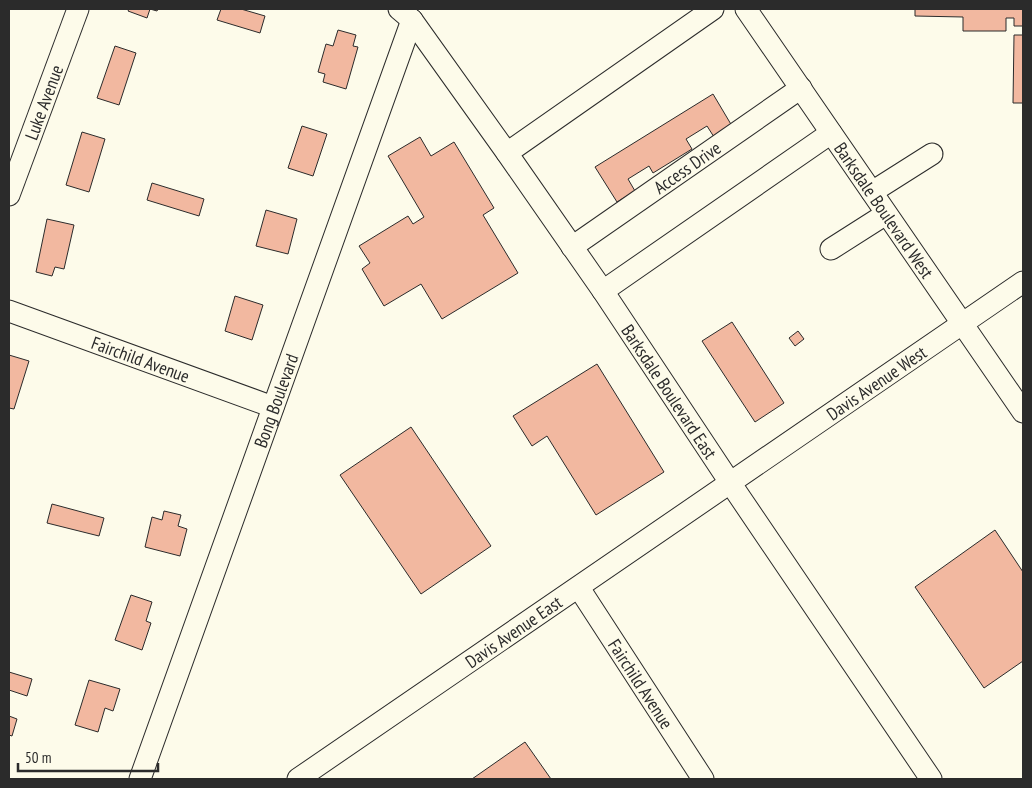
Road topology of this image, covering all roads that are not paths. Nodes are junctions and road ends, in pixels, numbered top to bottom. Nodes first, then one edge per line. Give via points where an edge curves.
1 (78, 9) edge
2 (713, 9) edge
3 (746, 9) edge
4 (406, 14) edge
5 (801, 88) junction
6 (831, 134) junction
7 (507, 153) junction
8 (932, 154) dead end
9 (872, 192) junction
10 (9, 195) edge
11 (886, 214) junction
12 (572, 247) junction
13 (831, 249) dead end
14 (1023, 282) edge
15 (602, 291) junction
16 (9, 311) edge
17 (962, 324) junction
18 (273, 407) junction
19 (1023, 412) edge
20 (730, 484) junction
21 (579, 588) junction
22 (140, 779) edge
23 (298, 779) edge
24 (703, 779) edge
25 (931, 779) edge

1 - 10 street, Luke Avenue
2 - 7 street
3 - 5 street, Barksdale Boulevard West
4 - 7 street, Barksdale Boulevard East
4 - 18 street, Bong Boulevard
5 - 6 street, Barksdale Boulevard West
5 - 12 street, Access Drive
6 - 9 street, Barksdale Boulevard West
6 - 15 street
7 - 12 street, Barksdale Boulevard East
8 - 9 street
9 - 11 street, Barksdale Boulevard West
11 - 13 street
11 - 17 street, Barksdale Boulevard West
12 - 15 street, Barksdale Boulevard East
14 - 17 street, Davis Avenue West
15 - 20 street, Barksdale Boulevard East
16 - 18 street, Fairchild Avenue
17 - 19 street, Barksdale Boulevard West
17 - 20 street, Davis Avenue West
18 - 22 street, Bong Boulevard
20 - 21 street, Davis Avenue East
20 - 25 street, Barksdale Boulevard East
21 - 23 street, Davis Avenue East
21 - 24 street, Fairchild Avenue

